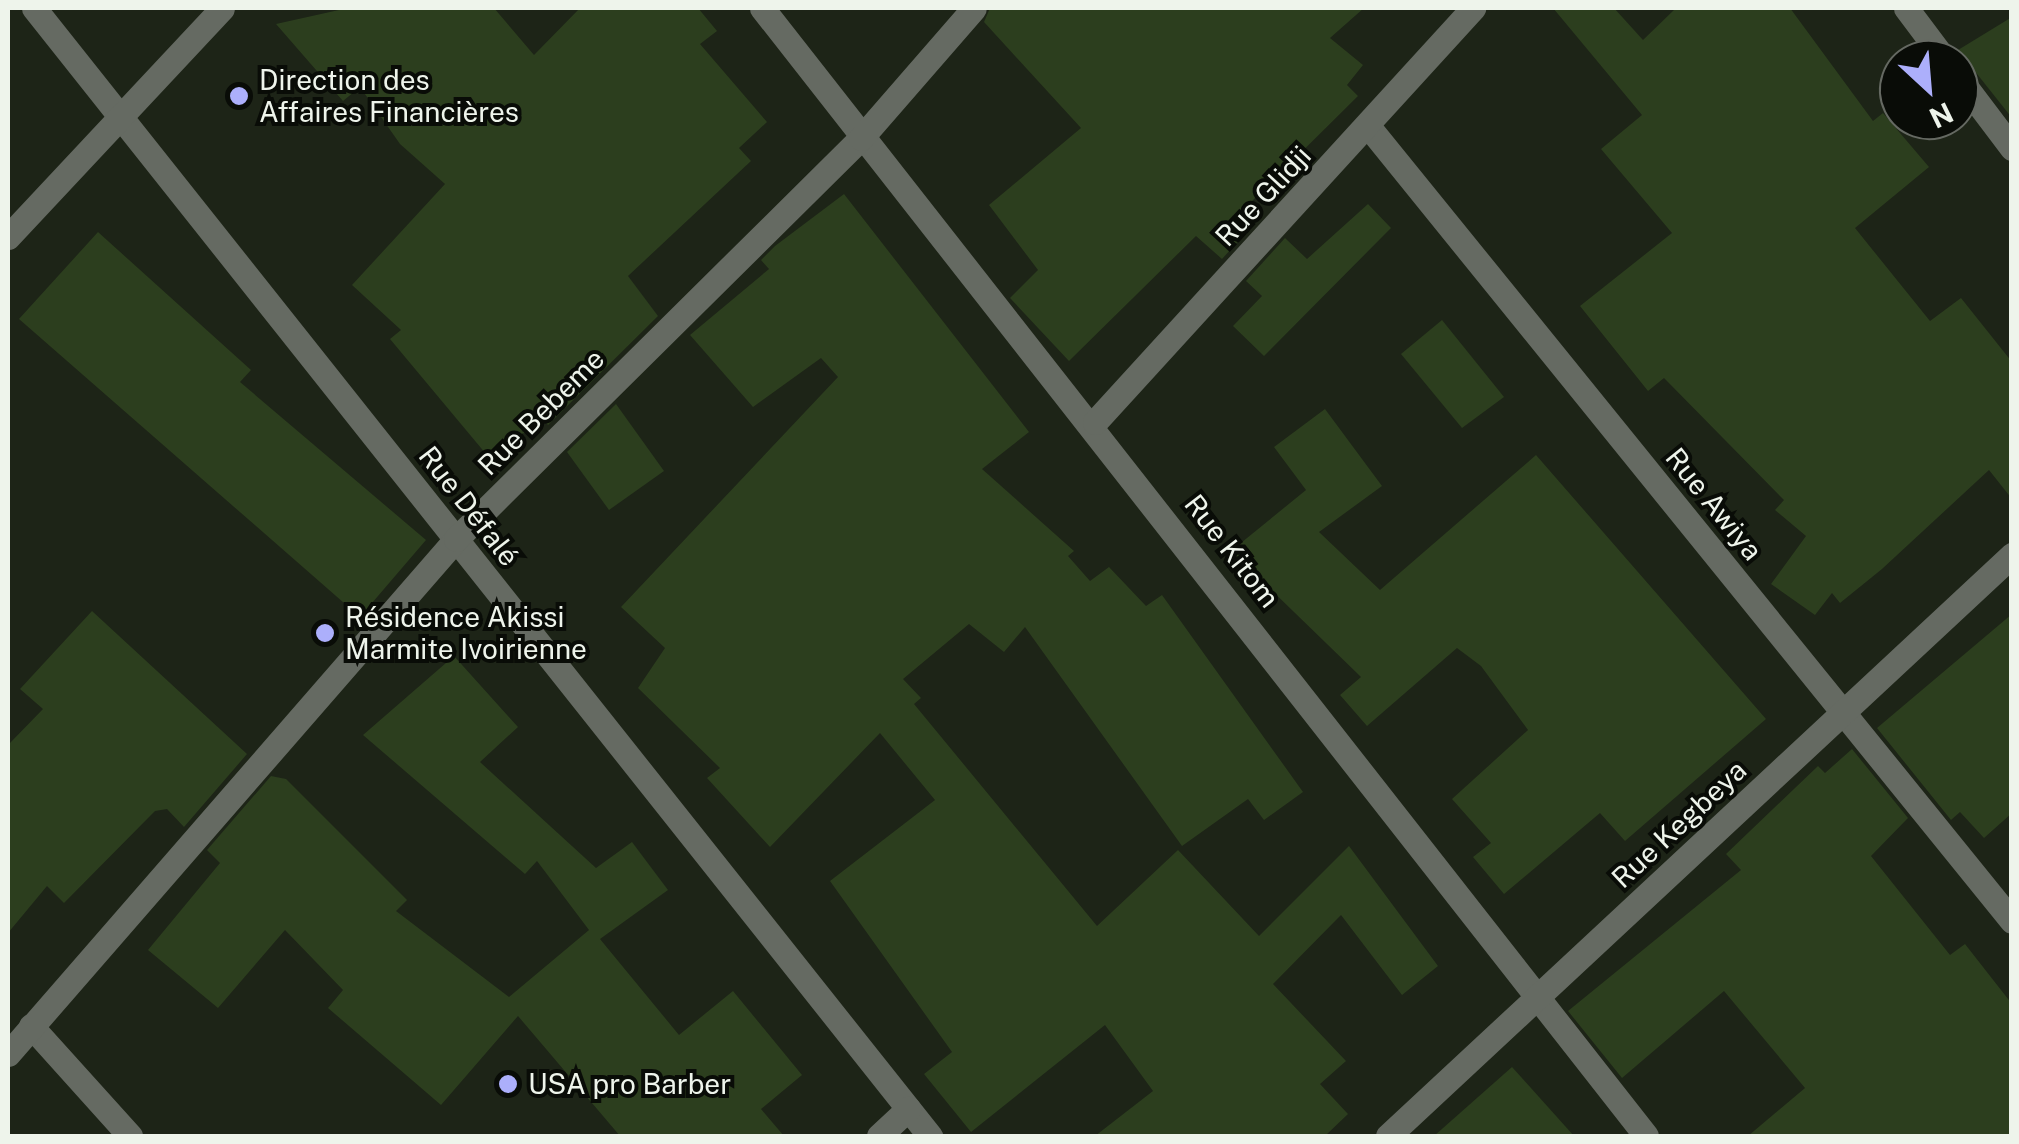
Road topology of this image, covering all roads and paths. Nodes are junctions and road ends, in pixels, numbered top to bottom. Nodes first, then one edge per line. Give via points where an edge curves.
1 (34, 8) edge
2 (222, 8) edge
3 (762, 8) edge
4 (974, 8) edge
5 (1473, 8) edge
6 (1906, 8) edge
7 (1930, 40) edge
8 (1979, 104) edge
9 (119, 115) junction
10 (1368, 126) junction
11 (861, 138) junction
12 (2012, 148) edge
13 (8, 237) edge
14 (1095, 422) junction
15 (456, 539) junction
16 (2012, 555) edge
17 (1844, 712) junction
18 (2012, 921) edge
19 (1537, 996) junction
20 (31, 1026) junction
21 (8, 1054) edge
22 (908, 1109) junction
23 (130, 1136) edge
24 (879, 1136) edge
25 (930, 1136) edge
26 (1388, 1136) edge
27 (1646, 1136) edge

1 - 9 street, Rue Défalé
2 - 9 street
3 - 11 street, Rue Kitom
4 - 11 street, Rue Bebeme
5 - 10 street, Rue Glidji
6 - 7 street
8 - 12 street
9 - 13 street
9 - 15 street, Rue Défalé
10 - 14 street, Rue Glidji
10 - 17 street, Rue Awiya
11 - 14 street, Rue Kitom
11 - 15 street, Rue Bebeme
14 - 19 street, Rue Kitom
15 - 20 street, Rue Bebeme
15 - 22 street, Rue Défalé
16 - 17 street, Rue Kegbeya
17 - 18 street, Rue Awiya
17 - 19 street, Rue Kegbeya
19 - 26 street, Rue Kegbeya
19 - 27 street, Rue Kitom
20 - 21 street, Rue Bebeme
20 - 23 street
22 - 24 street
22 - 25 street, Rue Défalé

